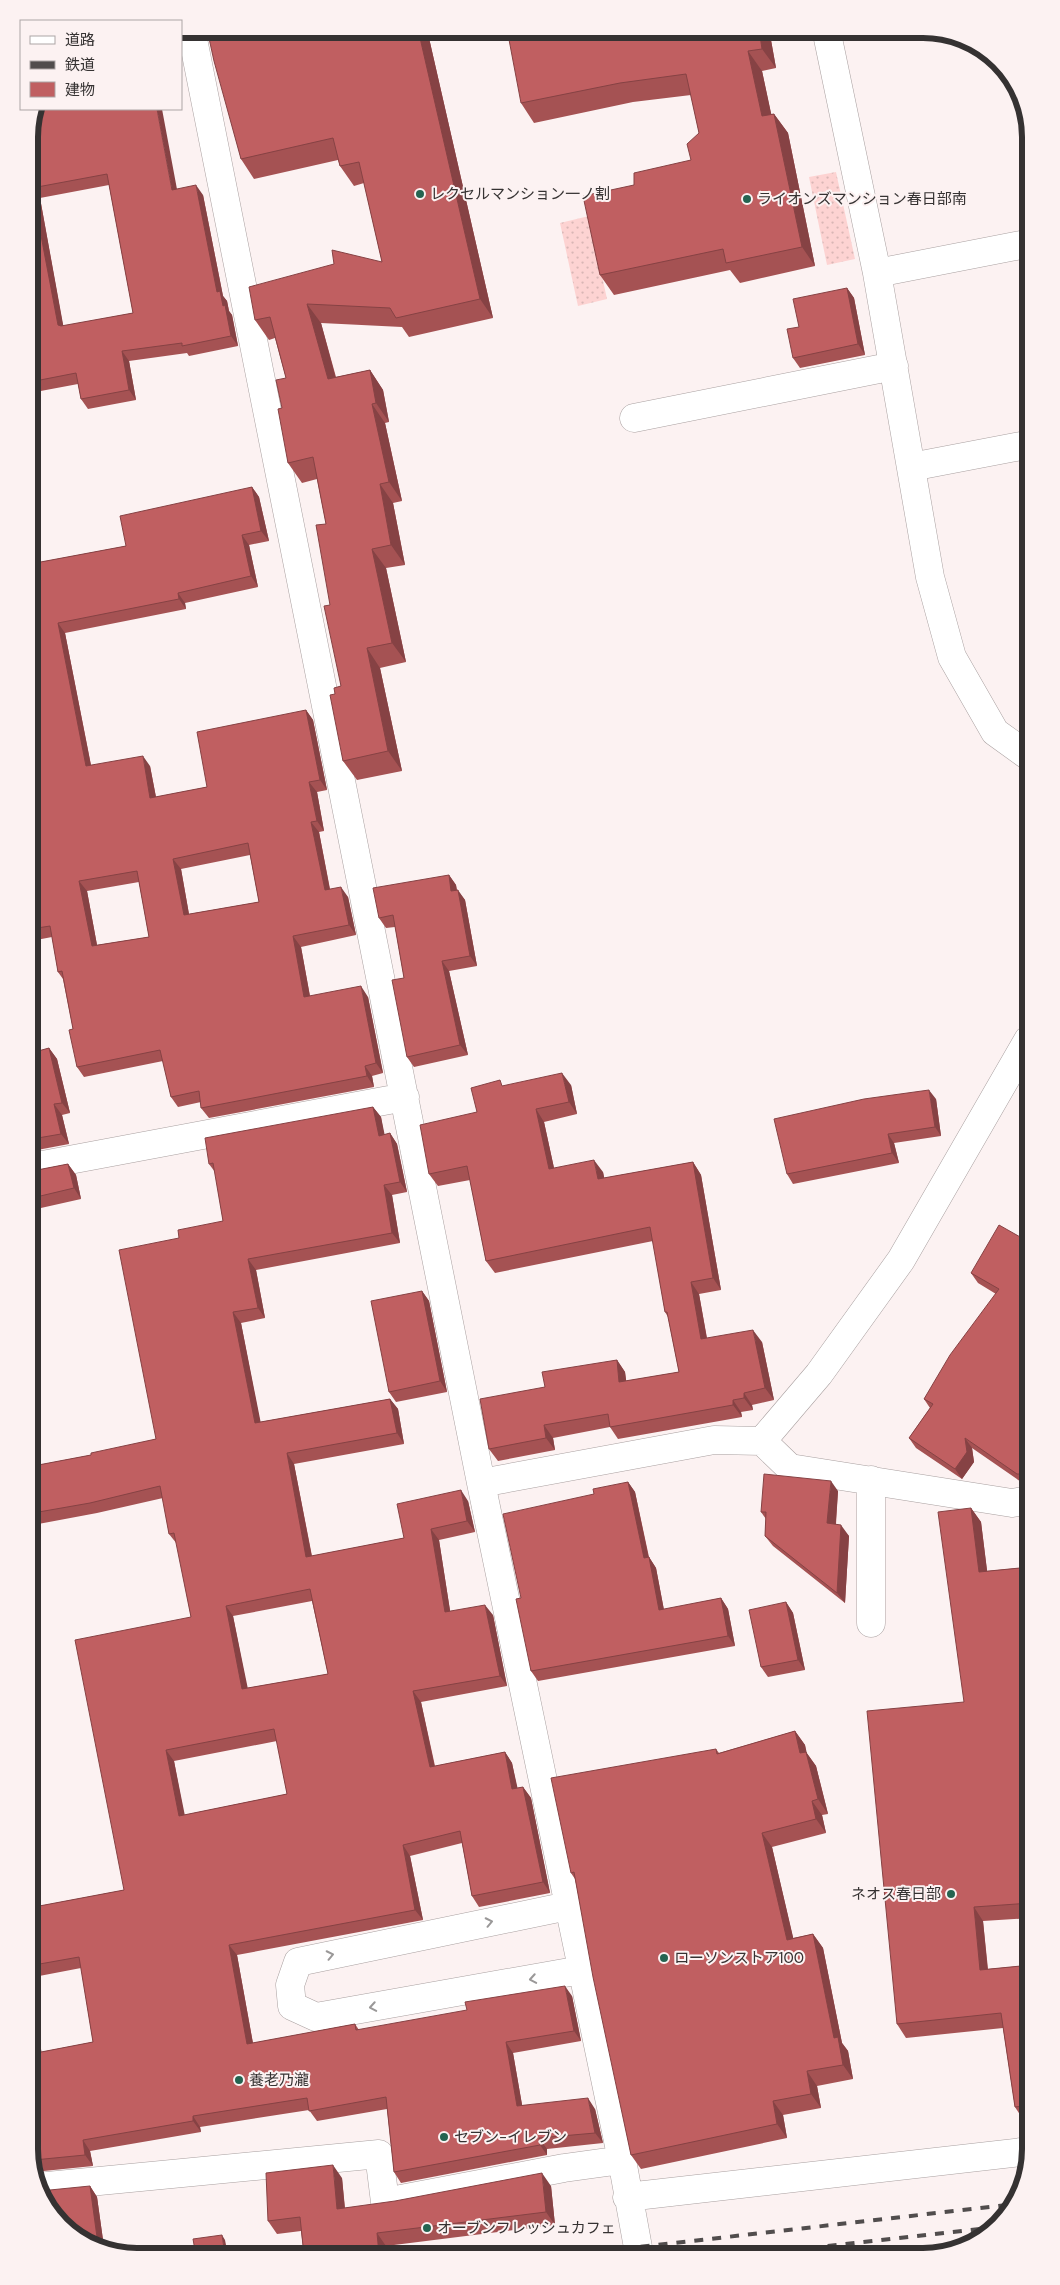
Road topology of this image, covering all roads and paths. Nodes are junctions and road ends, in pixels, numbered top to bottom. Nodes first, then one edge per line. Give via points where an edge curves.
1 (193, 38) edge
2 (828, 38) edge
3 (1022, 245) edge
4 (877, 273) junction
5 (894, 366) junction
6 (634, 418) dead end
7 (1022, 446) edge
8 (911, 467) junction
9 (1022, 752) edge
10 (1022, 1050) edge
11 (405, 1097) junction
12 (38, 1166) edge
13 (762, 1441) junction
14 (871, 1480) junction
15 (480, 1483) junction
16 (1022, 1501) edge
17 (871, 1623) dead end
18 (568, 1906) junction
19 (581, 1970) junction
20 (1022, 2152) edge
21 (622, 2160) junction
22 (45, 2186) edge
23 (627, 2197) junction
24 (637, 2248) edge

1 - 11 street
2 - 4 street
3 - 4 street
4 - 5 street
5 - 6 street
5 - 8 street
7 - 8 street
8 - 9 street via 930,577 952,657 995,732
10 - 13 street via 901,1260 819,1374
11 - 12 street
11 - 15 street
13 - 14 street via 790,1468
13 - 15 street via 714,1440
14 - 16 street via 1012,1502
14 - 17 street
15 - 18 street
18 - 19 street
19 -> 18 street via 316,2017 292,2006 290,1985 298,1962
19 - 21 street
20 - 23 street
21 - 22 street via 385,2202 379,2154
21 - 23 street
23 - 24 street

